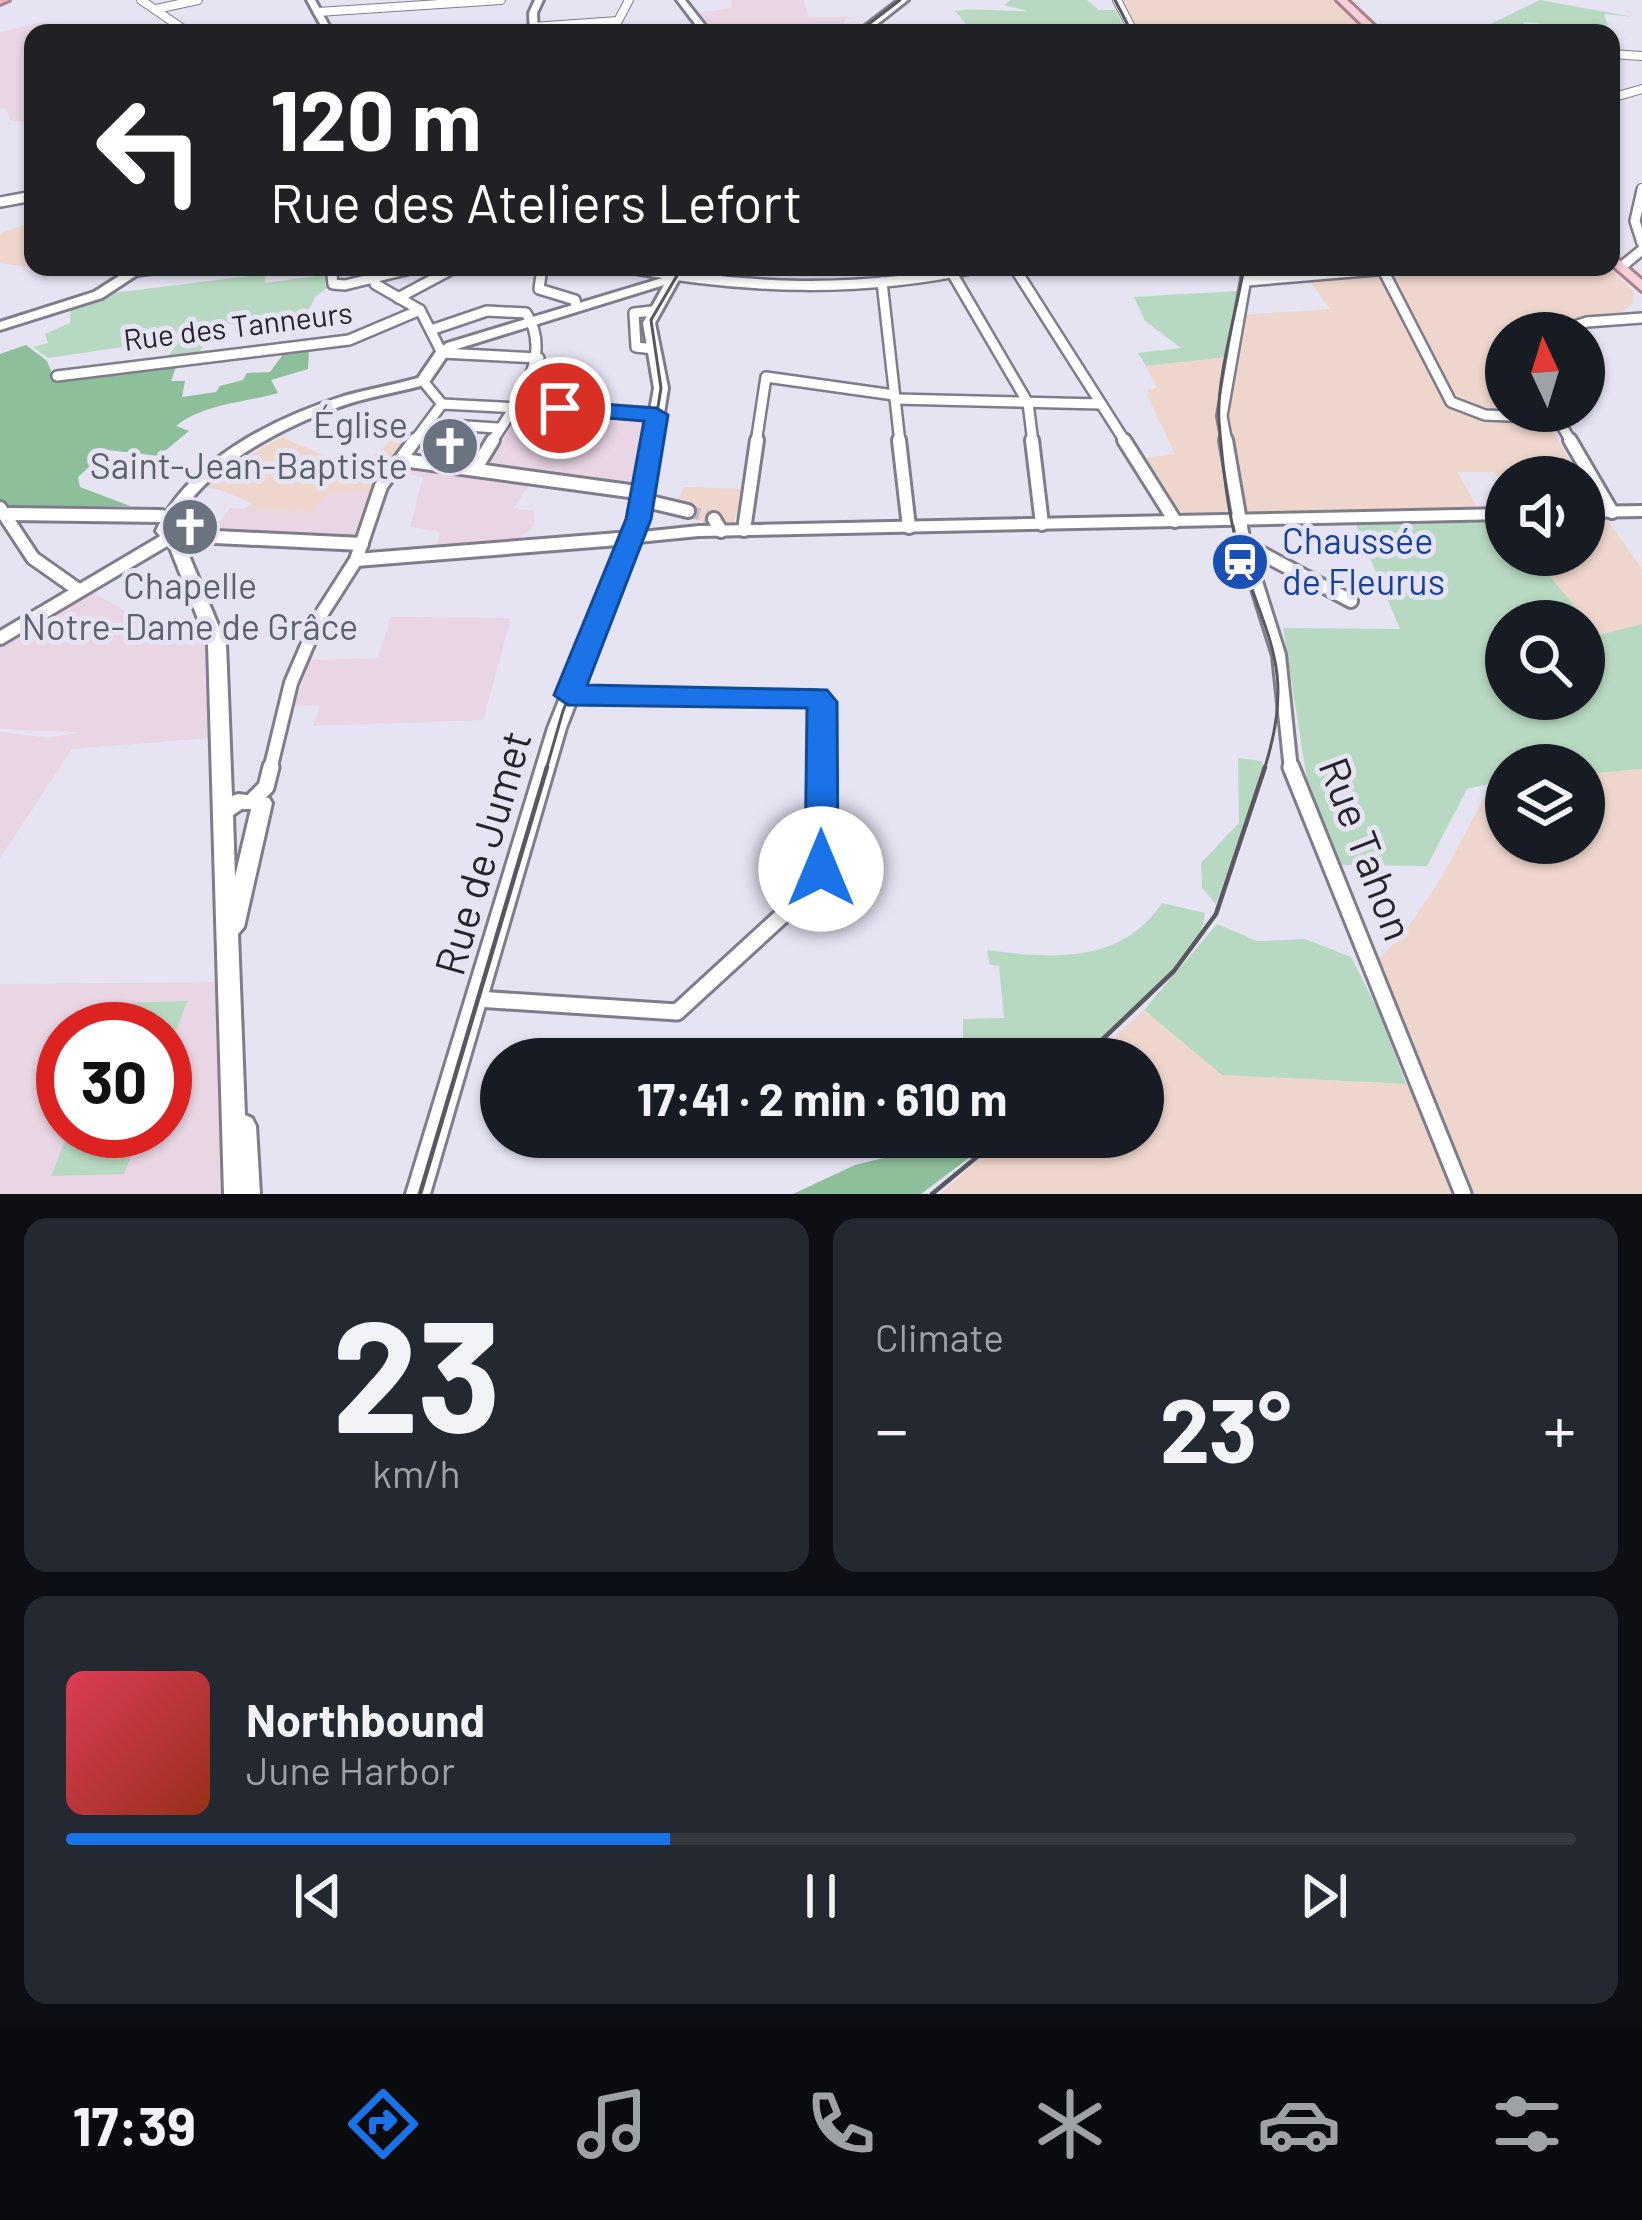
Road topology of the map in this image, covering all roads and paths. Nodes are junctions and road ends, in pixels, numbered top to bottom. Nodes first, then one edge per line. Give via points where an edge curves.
1 (141, 0) edge
2 (198, 0) edge
3 (311, 0) edge
4 (501, 0) edge
5 (629, 0) edge
6 (681, 0) edge
7 (900, 0) edge
8 (1342, 0) edge
9 (156, 9) junction
10 (318, 12) junction
11 (177, 24) edge
12 (324, 24) edge
13 (590, 24) edge
14 (699, 24) edge
15 (869, 24) edge
16 (1367, 24) edge
17 (1642, 188) edge
18 (1642, 246) edge
19 (1620, 266) edge
20 (131, 276) edge
21 (332, 276) edge
22 (395, 276) edge
23 (439, 276) edge
24 (541, 276) edge
25 (666, 276) edge
26 (674, 276) edge
27 (709, 276) edge
28 (919, 276) edge
29 (953, 276) edge
30 (1021, 276) edge
31 (1248, 276) edge
32 (1386, 276) edge
33 (882, 282) junction
34 (375, 284) junction
35 (1642, 287) edge
36 (622, 292) junction
37 (398, 298) junction
38 (576, 306) junction
39 (1642, 306) edge
40 (420, 310) junction
41 (652, 311) junction
42 (634, 313) junction
43 (1621, 318) junction
44 (1642, 318) edge
45 (534, 321) junction
46 (1605, 322) edge
47 (0, 326) edge
48 (431, 330) junction
49 (654, 349) junction
50 (442, 353) junction
51 (539, 358) junction
52 (57, 376) dead end
53 (424, 381) junction
54 (894, 397) junction
55 (1028, 403) junction
56 (442, 404) junction
57 (1101, 404) junction
58 (513, 405) junction
59 (656, 415) junction
60 (1485, 416) edge
61 (451, 425) dead end
62 (497, 428) junction
63 (1565, 432) edge
64 (403, 460) junction
65 (476, 468) junction
66 (643, 496) junction
67 (4, 511) edge
68 (1642, 511) edge
69 (688, 512) tunnel mouth
70 (1605, 512) edge
71 (1612, 512) junction
72 (1485, 514) edge
73 (168, 517) junction
74 (1239, 520) junction
75 (1175, 521) junction
76 (1042, 524) junction
77 (909, 527) junction
78 (746, 530) junction
79 (173, 536) junction
80 (631, 538) junction
81 (362, 544) junction
82 (1244, 544) junction
83 (356, 560) junction
84 (77, 589) junction
85 (1351, 602) dead end
86 (0, 638) edge
87 (568, 695) junction
88 (236, 802) junction
89 (254, 835) junction
90 (225, 838) junction
91 (477, 999) junction
92 (236, 1194) edge
93 (248, 1194) edge
94 (418, 1194) edge
95 (1462, 1194) edge

1 - 9 street
2 - 9 street
3 - 10 main road
4 - 10 street
5 - 13 street via 618,21
6 - 14 main road
7 - 15 main road
8 - 16 main road
9 - 11 street
10 - 12 main road
17 - 18 street via 1635,221
19 - 35 main road
20 - 47 main road via 98,295
21 - 34 street via 333,284
22 - 34 street
23 - 37 street
24 - 38 street via 539,289
25 - 36 main road
26 - 41 main road
27 - 33 street via 806,288
28 - 33 street
29 - 55 street
30 - 57 street
31 - 74 street, Rue Tahon via 1222,410
32 - 60 street via 1451,401
33 - 54 street
34 - 37 street
36 - 38 main road
36 - 42 street
37 - 40 street
38 - 45 main road
39 - 43 street
40 - 48 street
40 - 52 street, Rue des Tanneurs via 349,340
41 - 42 street
41 - 49 main road, Rue de Jumet
42 - 49 street via 636,351
43 - 44 street
43 - 46 street
45 - 48 street via 500,310
45 - 50 main road
45 - 51 street
48 - 50 street
49 - 59 main road, Rue de Jumet via 661,381
50 - 51 street
50 - 53 main road
51 - 58 street
53 - 56 street
53 - 73 main road via 336,404 209,469
54 - 55 street
54 - 77 street
54 - 78 street via 766,377
55 - 57 street
55 - 76 street
56 - 58 street
56 - 64 street
57 - 75 street
58 - 59 street
58 - 62 street
59 - 66 main road, Rue de Jumet
61 - 62 street
62 - 65 street
63 - 71 street
64 - 65 street
64 - 81 street via 381,486
65 - 66 street
66 - 69 street
66 - 80 main road, Rue de Jumet
67 - 73 street
67 - 84 street via 43,570
68 - 71 main road
70 - 71 main road
72 - 74 main road
73 - 79 main road via 164,531
74 - 75 main road
74 - 82 street, Rue Tahon
75 - 76 main road
76 - 77 main road
77 - 78 main road
78 - 80 main road via 717,525
79 - 81 street
79 - 84 street
79 - 88 main road via 217,644
80 - 83 street
80 - 87 main road, Rue de Jumet
81 - 83 street
82 - 85 street
82 - 95 street, Rue Tahon via 1279,655 1297,791
83 - 88 street via 291,682 266,787
84 - 86 street
87 - 91 main road, Rue de Jumet
87 - 91 street via 817,698 821,880 677,1012
88 - 89 main road via 262,803
88 - 90 main road
89 - 90 main road
89 - 93 main road via 235,907
90 - 92 main road
91 - 94 main road, Rue de Jumet

